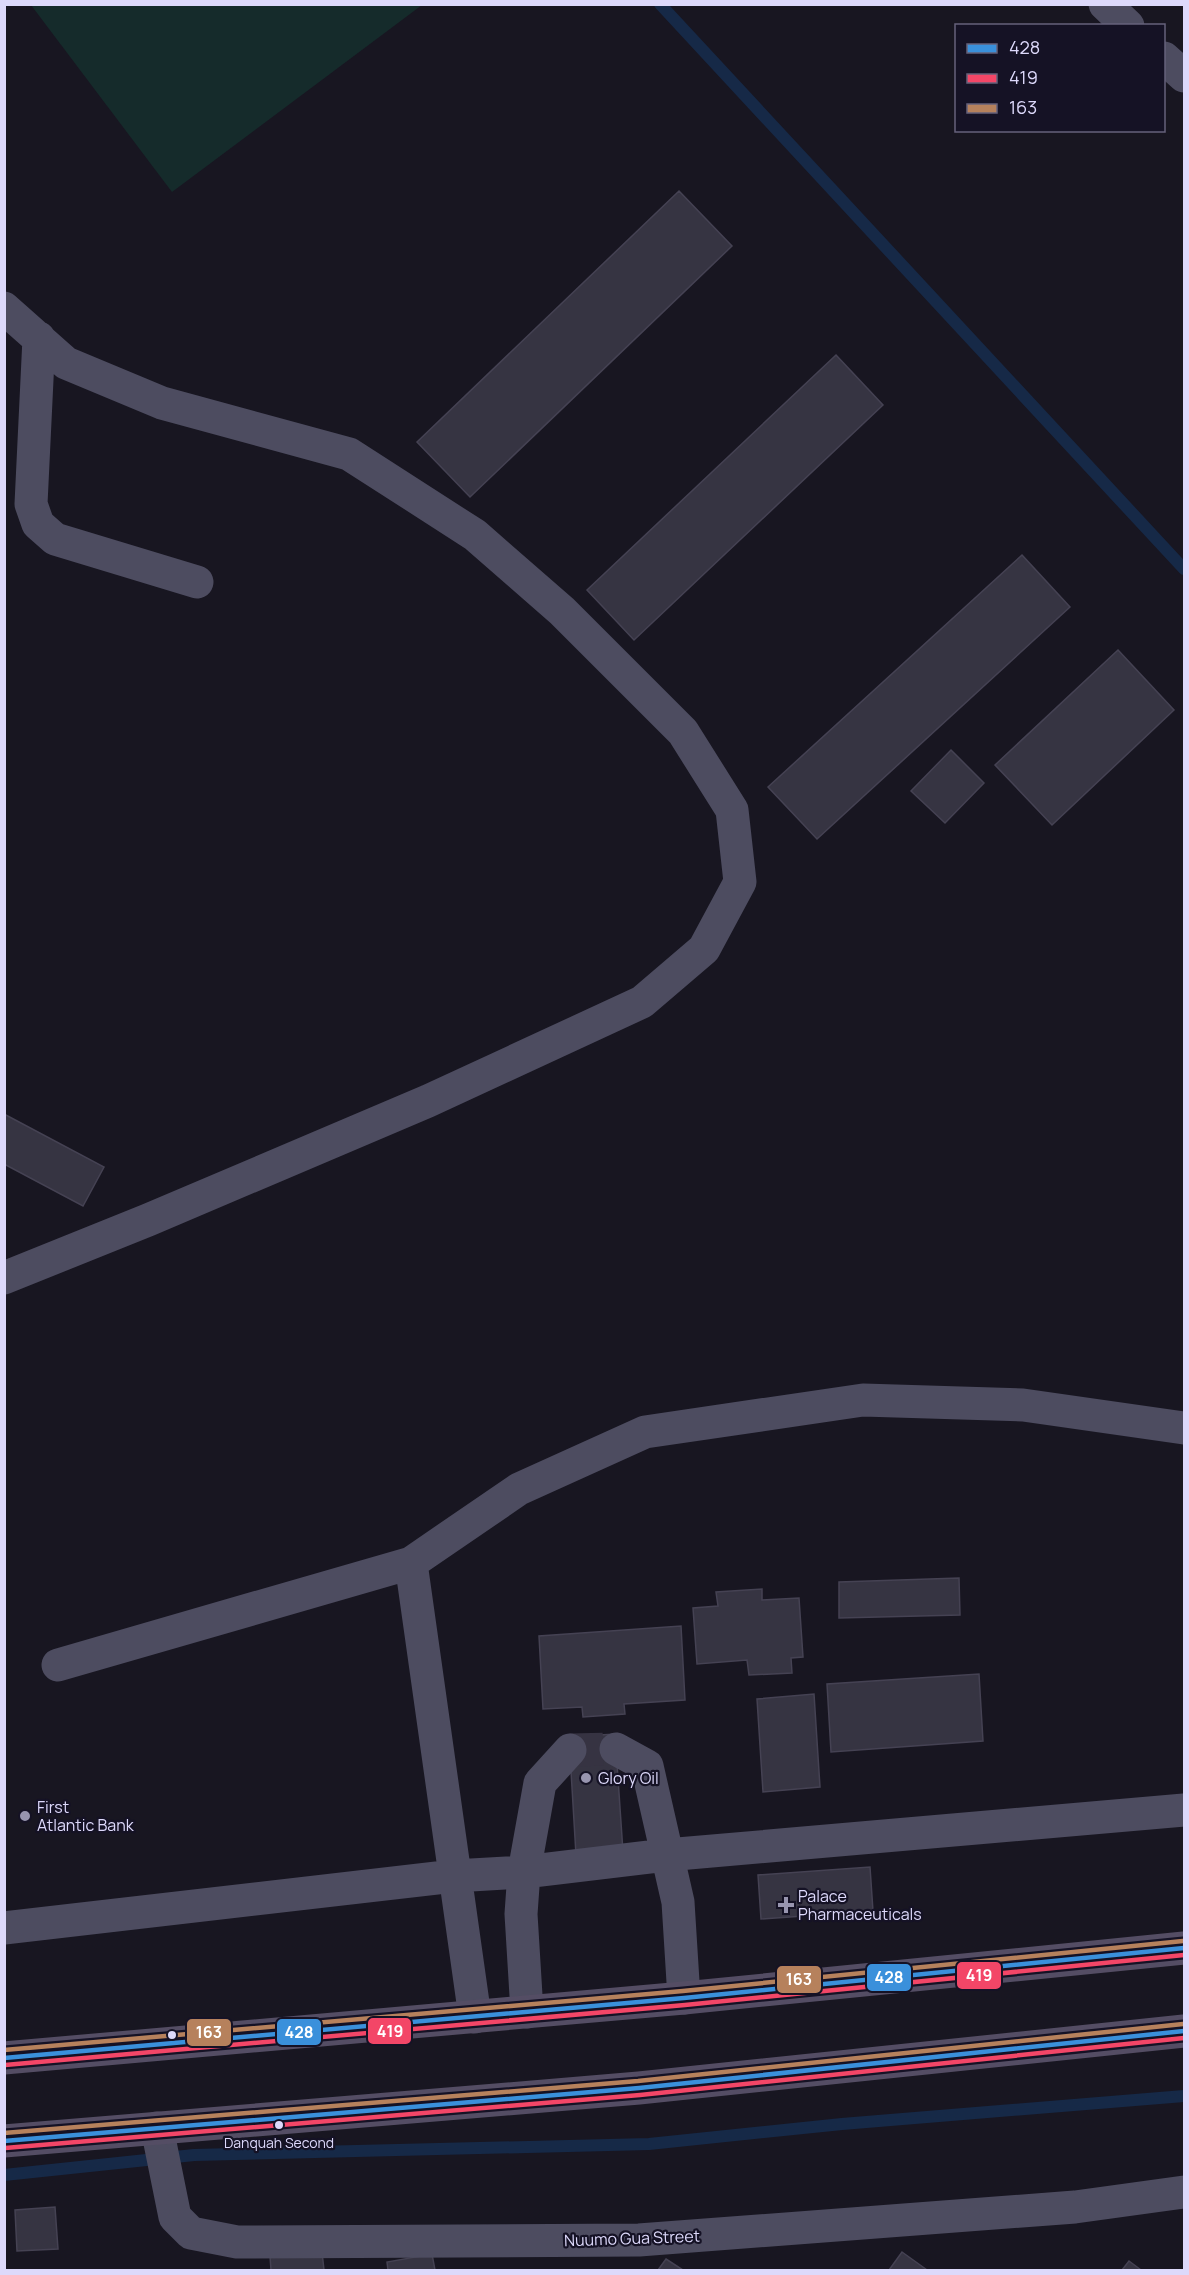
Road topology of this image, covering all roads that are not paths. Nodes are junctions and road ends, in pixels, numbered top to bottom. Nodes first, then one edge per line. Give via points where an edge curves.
1 (1105, 4) edge
2 (1126, 24) edge
3 (1165, 59) edge
4 (1185, 76) edge
5 (4, 308) edge
6 (39, 338) junction
7 (197, 582) dead end
8 (4, 1278) edge
9 (1185, 1428) edge
10 (411, 1563) junction
11 (58, 1665) dead end
12 (616, 1749) tunnel mouth
13 (570, 1750) dead end
14 (1185, 1810) edge
15 (666, 1855) junction
16 (524, 1872) junction
17 (454, 1876) junction
18 (4, 1928) edge
19 (1185, 1948) edge
20 (684, 1998) junction
21 (527, 2012) junction
22 (475, 2017) junction
23 (1185, 2031) edge
24 (4, 2058) edge
25 (4, 2141) edge
26 (162, 2152) junction
27 (1185, 2192) edge

1 - 2 street
3 - 4 street
5 - 6 street
6 - 7 street via 31,504 38,524 55,539
6 - 8 street via 66,363 162,403 349,454 475,535 562,611 683,732 732,810 740,882 704,949 642,1002 428,1101
9 - 10 street via 1023,1405 863,1400 645,1432 519,1489
10 - 11 street
10 - 17 street
12 - 15 street via 647,1766
13 - 16 street via 540,1783
14 - 15 street
15 - 16 street
15 - 20 street via 678,1902
16 - 17 street
16 - 21 street via 521,1914
17 - 18 street
17 - 22 street
19 - 20 main road
20 - 21 main road
21 - 22 main road
22 - 24 main road
23 - 26 main road via 639,2088
25 - 26 main road
26 - 27 street, Nuumo Gua Street via 175,2217 191,2233 237,2242 639,2240 1075,2207

